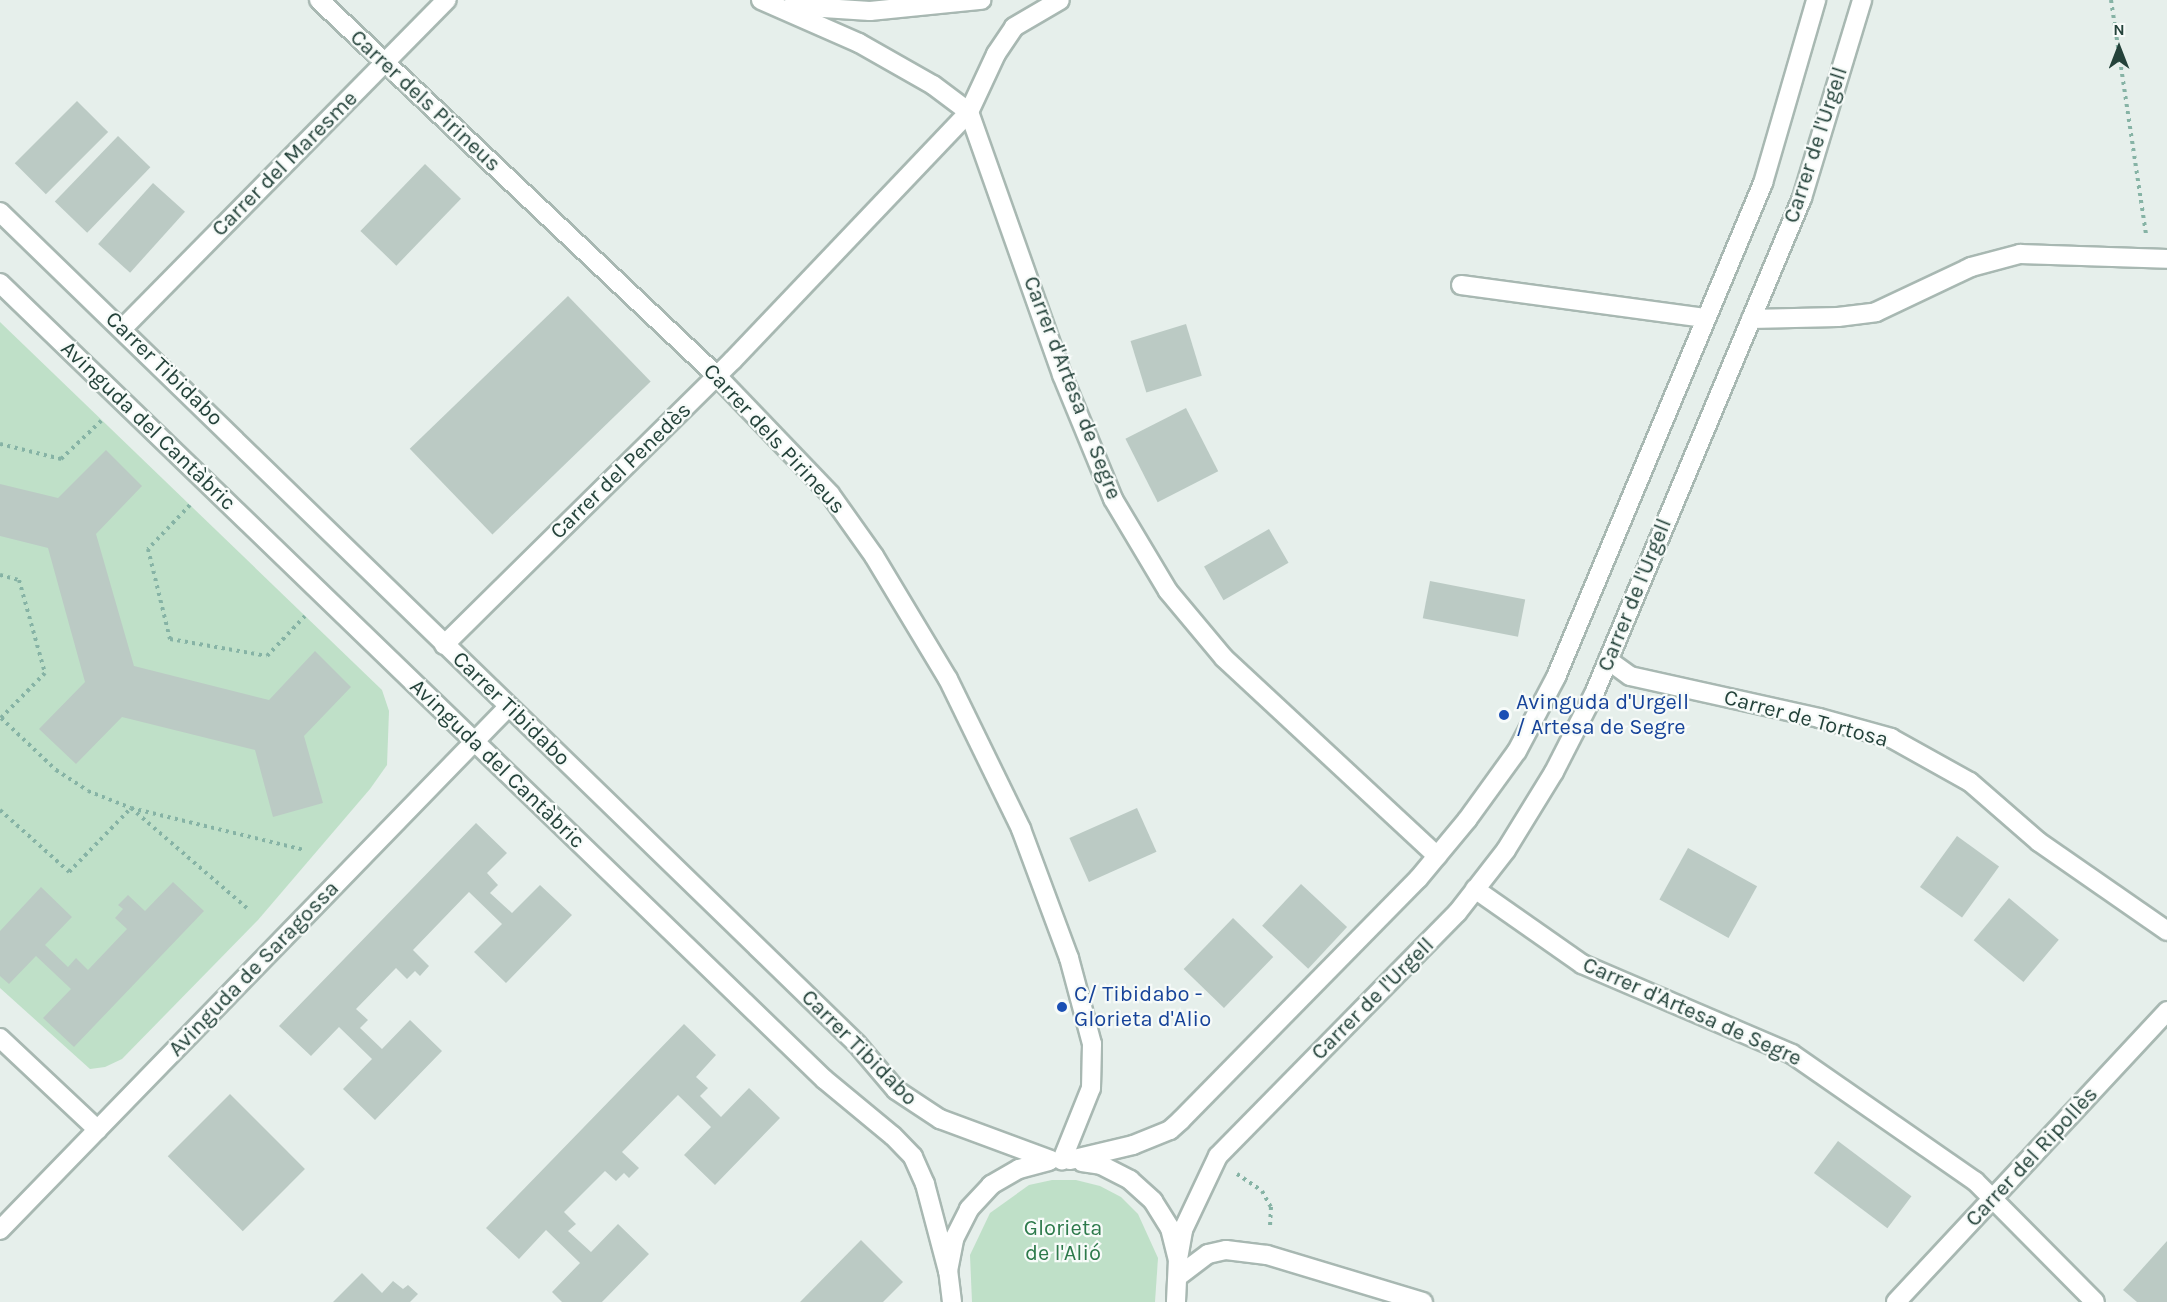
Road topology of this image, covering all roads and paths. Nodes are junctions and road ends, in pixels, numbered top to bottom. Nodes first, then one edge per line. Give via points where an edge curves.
1 (319, 0) edge
2 (447, 0) edge
3 (763, 0) edge
4 (981, 0) edge
5 (1060, 0) edge
6 (1816, 0) edge
7 (1863, 0) edge
8 (2111, 0) edge
9 (817, 5) edge
10 (384, 64) junction
11 (969, 112) junction
12 (0, 212) edge
13 (2158, 258) edge
14 (0, 283) edge
15 (1461, 285) dead end
16 (1705, 318) junction
17 (1751, 319) junction
18 (123, 328) junction
19 (717, 376) junction
20 (102, 420) dead end
21 (0, 444) edge
22 (190, 505) dead end
23 (0, 575) edge
24 (305, 616) dead end
25 (444, 645) junction
26 (1608, 660) junction
27 (508, 707) junction
28 (1, 718) edge
29 (475, 742) junction
30 (130, 808) junction
31 (0, 810) edge
32 (304, 850) dead end
33 (1437, 856) junction
34 (1475, 889) junction
35 (247, 908) dead end
36 (2167, 932) edge
37 (2167, 1011) edge
38 (0, 1038) edge
39 (98, 1130) junction
40 (1061, 1160) junction
41 (1235, 1172) dead end
42 (1991, 1200) junction
43 (0, 1230) edge
44 (1270, 1239) dead end
45 (948, 1271) junction
46 (1179, 1286) edge
47 (950, 1300) edge
48 (1423, 1302) edge
49 (1896, 1302) edge
50 (2095, 1302) edge

1 - 10 street, Carrer dels Pirineus
2 - 10 street, Carrer del Maresme
3 - 9 street
3 - 11 street via 859,43 933,85
4 - 9 street via 870,11
5 - 11 street, Carrer del Penedès via 1014,27 996,54
6 - 16 street, Carrer de l'Urgell via 1762,183
7 - 17 street, Carrer de l'Urgell via 1802,198
8 - 13 path
10 - 18 street, Carrer del Maresme
10 - 19 street, Carrer dels Pirineus
11 - 19 street, Carrer del Penedès
11 - 33 street, Carrer d'Artesa de Segre via 1062,375 1113,499 1168,591 1224,658
12 - 18 street, Carrer Tibidabo
13 - 17 street via 2020,254 1971,267 1876,312
14 - 29 street, Avinguda del Cantàbric
15 - 16 street
16 - 33 street, Carrer de l'Urgell via 1556,676 1517,751
17 - 26 street, Carrer de l'Urgell
18 - 25 street, Carrer Tibidabo
19 - 25 street, Carrer del Penedès
19 - 40 street, Carrer dels Pirineus via 830,494 874,556 948,680 1021,829 1069,958 1092,1044 1091,1088
20 - 21 path via 61,459
22 - 24 path via 148,549 170,639 267,656
23 - 28 path via 19,580 45,673
25 - 27 street, Carrer Tibidabo
26 - 34 street, Carrer de l'Urgell via 1554,772 1506,850
26 - 36 street, Carrer de Tortosa via 1630,676 1891,738 1970,782 2039,842
27 - 29 street, Avinguda de Saragossa
27 - 40 street, Carrer Tibidabo via 857,1044 896,1090 940,1119
28 - 30 path via 56,770 88,791
29 - 39 street, Avinguda de Saragossa
29 - 45 street, Avinguda del Cantàbric via 824,1079 873,1117 913,1157 925,1184
30 - 31 path via 69,872
30 - 32 path
30 - 35 path
33 - 40 street, Carrer de l'Urgell via 1170,1130 1101,1155
34 - 42 street, Carrer d'Artesa de Segre via 1582,964 1792,1054 1975,1181
34 - 46 street, Carrer de l'Urgell via 1457,913 1218,1156 1183,1230
37 - 42 street, Carrer del Ripollès
38 - 39 street
39 - 43 street, Avinguda de Saragossa
40 - 45 street via 1019,1169 991,1185 969,1209 954,1239
40 - 46 street via 1101,1165 1138,1187 1153,1202 1170,1228
41 - 44 path via 1262,1191 1271,1207
42 - 49 street, Carrer del Ripollès
42 - 50 street, Carrer d'Artesa de Segre
45 - 47 street
46 - 48 street via 1208,1254 1226,1250 1267,1255

